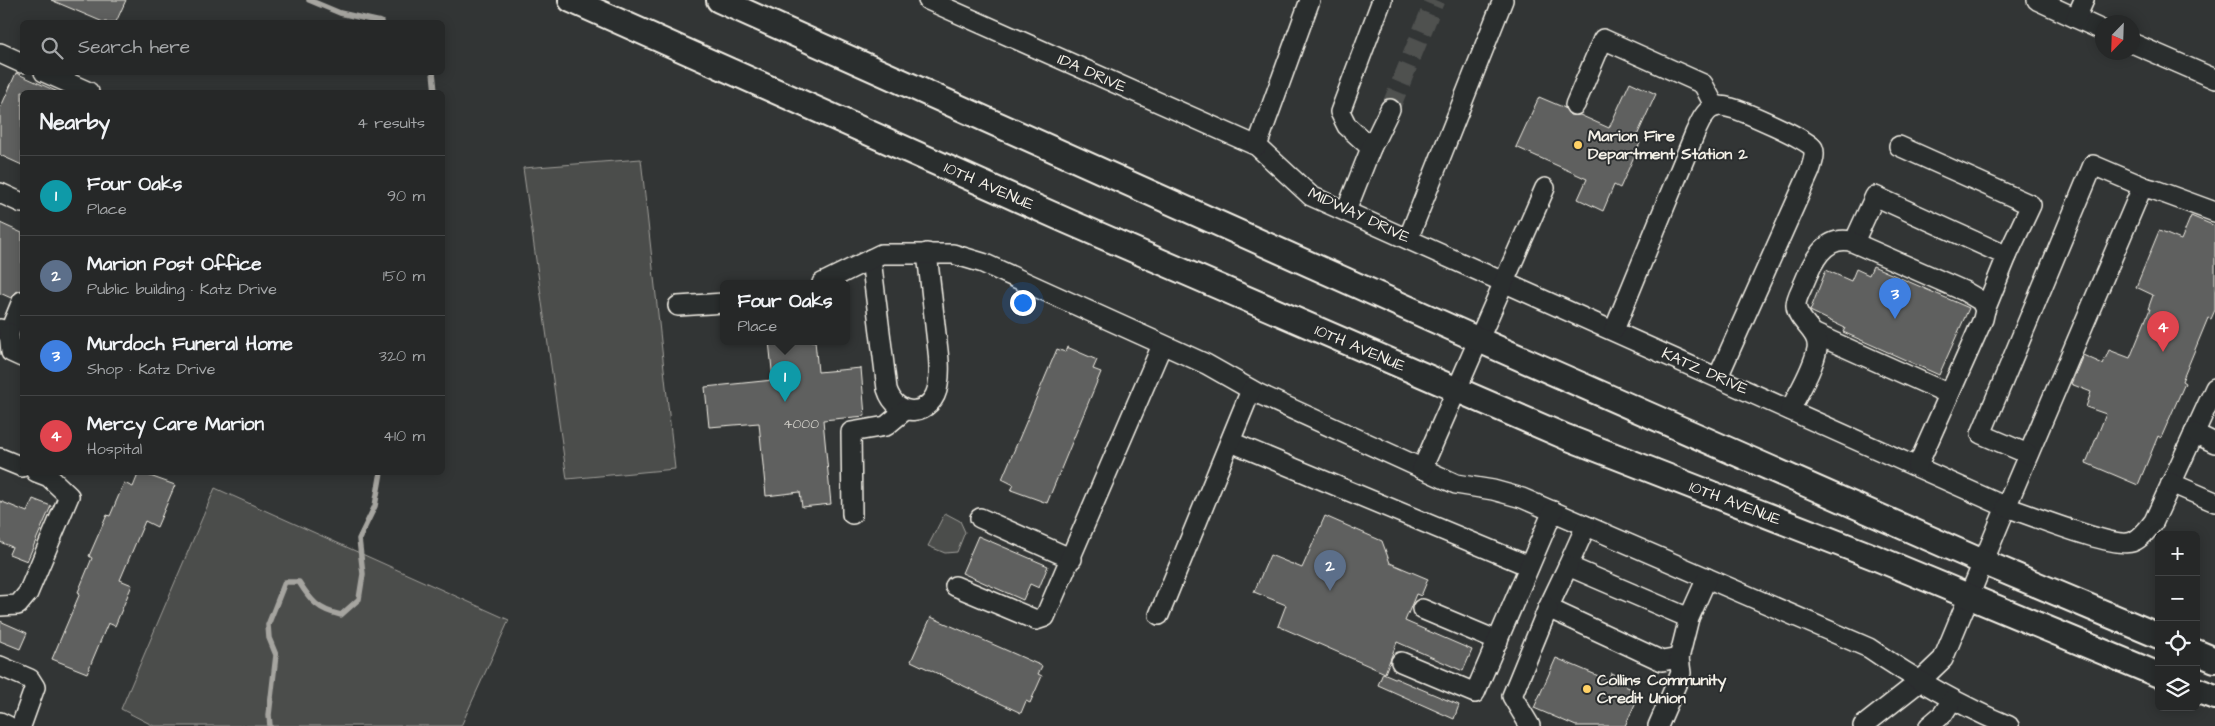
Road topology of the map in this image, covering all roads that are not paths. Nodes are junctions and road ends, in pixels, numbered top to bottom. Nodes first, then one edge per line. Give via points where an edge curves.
1 (571, 0) edge
2 (720, 0) edge
3 (928, 0) edge
4 (1310, 0) edge
5 (1382, 0) edge
6 (1503, 0) edge
7 (2037, 0) edge
8 (2084, 0) edge
9 (2076, 18) junction
10 (2095, 27) edge
11 (2140, 46) edge
12 (0, 53) edge
13 (20, 62) edge
14 (51, 75) edge
15 (2215, 79) edge
16 (84, 90) edge
17 (1575, 105) dead end
18 (1715, 107) junction
19 (1390, 109) tunnel mouth
20 (1257, 146) junction
21 (1900, 146) dead end
22 (1371, 148) junction
23 (1545, 188) dead end
24 (2147, 188) junction
25 (0, 193) edge
26 (20, 202) edge
27 (1346, 211) junction
28 (2215, 212) edge
29 (1408, 239) junction
30 (1854, 242) junction
31 (927, 253) junction
32 (2007, 256) junction
33 (871, 259) junction
34 (828, 280) edge
35 (1505, 281) junction
36 (720, 302) edge
37 (20, 304) edge
38 (678, 306) dead end
39 (1985, 310) junction
40 (1614, 330) junction
41 (4, 331) edge
42 (1813, 333) junction
43 (1479, 340) junction
44 (1162, 345) junction
45 (20, 356) edge
46 (1718, 377) junction
47 (2215, 388) edge
48 (1251, 390) junction
49 (1457, 390) junction
50 (1949, 394) junction
51 (1790, 410) junction
52 (904, 411) junction
53 (2194, 433) junction
54 (1231, 442) junction
55 (2215, 443) edge
56 (2028, 454) junction
57 (0, 458) edge
58 (20, 466) edge
59 (1917, 467) junction
60 (1422, 469) junction
61 (42, 475) edge
62 (2171, 483) junction
63 (2215, 502) edge
64 (2006, 507) junction
65 (1553, 512) junction
66 (852, 514) dead end
67 (980, 518) dead end
68 (1586, 526) junction
69 (1072, 559) junction
70 (1983, 562) junction
71 (1529, 566) junction
72 (1568, 566) junction
73 (1707, 578) junction
74 (956, 586) dead end
75 (1969, 596) junction
76 (0, 606) edge
77 (1548, 608) junction
78 (1422, 609) dead end
79 (1159, 614) dead end
80 (1690, 618) junction
81 (2155, 634) edge
82 (1498, 641) junction
83 (2200, 654) edge
84 (1678, 658) junction
85 (2215, 660) edge
86 (1401, 662) dead end
87 (0, 666) edge
88 (2155, 673) edge
89 (1919, 682) junction
90 (2200, 691) edge
91 (2215, 697) edge
92 (1952, 700) junction
93 (0, 722) edge
94 (8, 726) edge
95 (21, 726) edge
96 (1530, 726) edge
97 (1658, 726) edge
98 (1863, 726) edge
99 (1928, 726) edge
100 (2010, 726) edge

1 - 49 main road, 10TH AVENUE
2 - 43 main road
3 - 20 street, IDA DRIVE
4 - 20 street
5 - 22 street via 1340,112 1347,126
6 - 29 street
7 - 9 street
8 - 9 street
9 - 10 street
11 - 15 street
12 - 13 street
14 - 16 street
17 - 18 street via 1603,39 1702,84
18 - 40 street via 1705,114 1695,133
18 - 46 street via 1731,108 1806,141 1814,149 1796,205
19 - 22 street
20 - 27 street, MIDWAY DRIVE via 1311,196
21 - 32 street via 2031,205
22 - 27 street
23 - 35 street
24 - 28 street
24 - 56 street via 2141,190 2136,200
24 - 56 street via 2093,165 1981,434
25 - 26 street
27 - 29 street, MIDWAY DRIVE
29 - 35 street, MIDWAY DRIVE
30 - 32 street via 1874,196
30 - 39 street via 1981,300
30 - 42 street via 1840,239 1830,243 1810,267 1796,303 1797,310
31 - 33 street via 881,254
31 - 44 street via 953,254 982,263
31 - 52 street via 939,360 938,386 932,402 919,410
32 - 39 street
33 - 34 street
33 - 52 street via 888,389 891,401
35 - 40 street, KATZ DRIVE
35 - 43 street
36 - 38 street
37 - 41 street
39 - 50 street
40 - 46 street, KATZ DRIVE
41 - 45 street via 12,352
42 - 50 street
42 - 51 street via 1817,348 1815,356
43 - 49 street
43 - 70 main road
44 - 48 street via 1206,364
44 - 69 street
46 - 51 street, KATZ DRIVE
47 - 53 street, KATZ DRIVE
48 - 54 street
48 - 60 street
49 - 60 street
49 - 75 main road, 10TH AVENUE via 1566,438
50 - 59 street
51 - 59 street, KATZ DRIVE
52 - 66 street via 886,426 851,432
53 - 55 street
53 - 62 street, KATZ DRIVE
54 - 71 street
54 - 79 street
56 - 64 street
57 - 58 street
59 - 64 street, KATZ DRIVE
60 - 65 street via 1456,484 1500,492
61 - 76 street via 69,496 28,593 18,605
62 - 63 street
62 - 64 street, KATZ DRIVE via 2154,521 2131,543 2110,542
64 - 70 street
65 - 68 street
65 - 71 street
67 - 69 street
68 - 72 street
68 - 73 street
69 - 74 street via 1045,617 1036,620
70 - 75 street
70 - 81 main road
71 - 82 street
72 - 77 street
72 - 80 street
73 - 80 street
73 - 89 street via 1869,648
75 - 88 main road, 10TH AVENUE
75 - 89 street via 1942,659
77 - 84 street via 1662,661
77 - 96 street via 1512,696
78 - 82 street
80 - 84 street
82 - 86 street via 1475,693
83 - 85 main road
84 - 97 street via 1681,674
87 - 95 street via 30,679 36,687
89 - 92 street
89 - 98 street
90 - 91 main road
92 - 99 street via 1944,714
92 - 100 street
93 - 94 street

